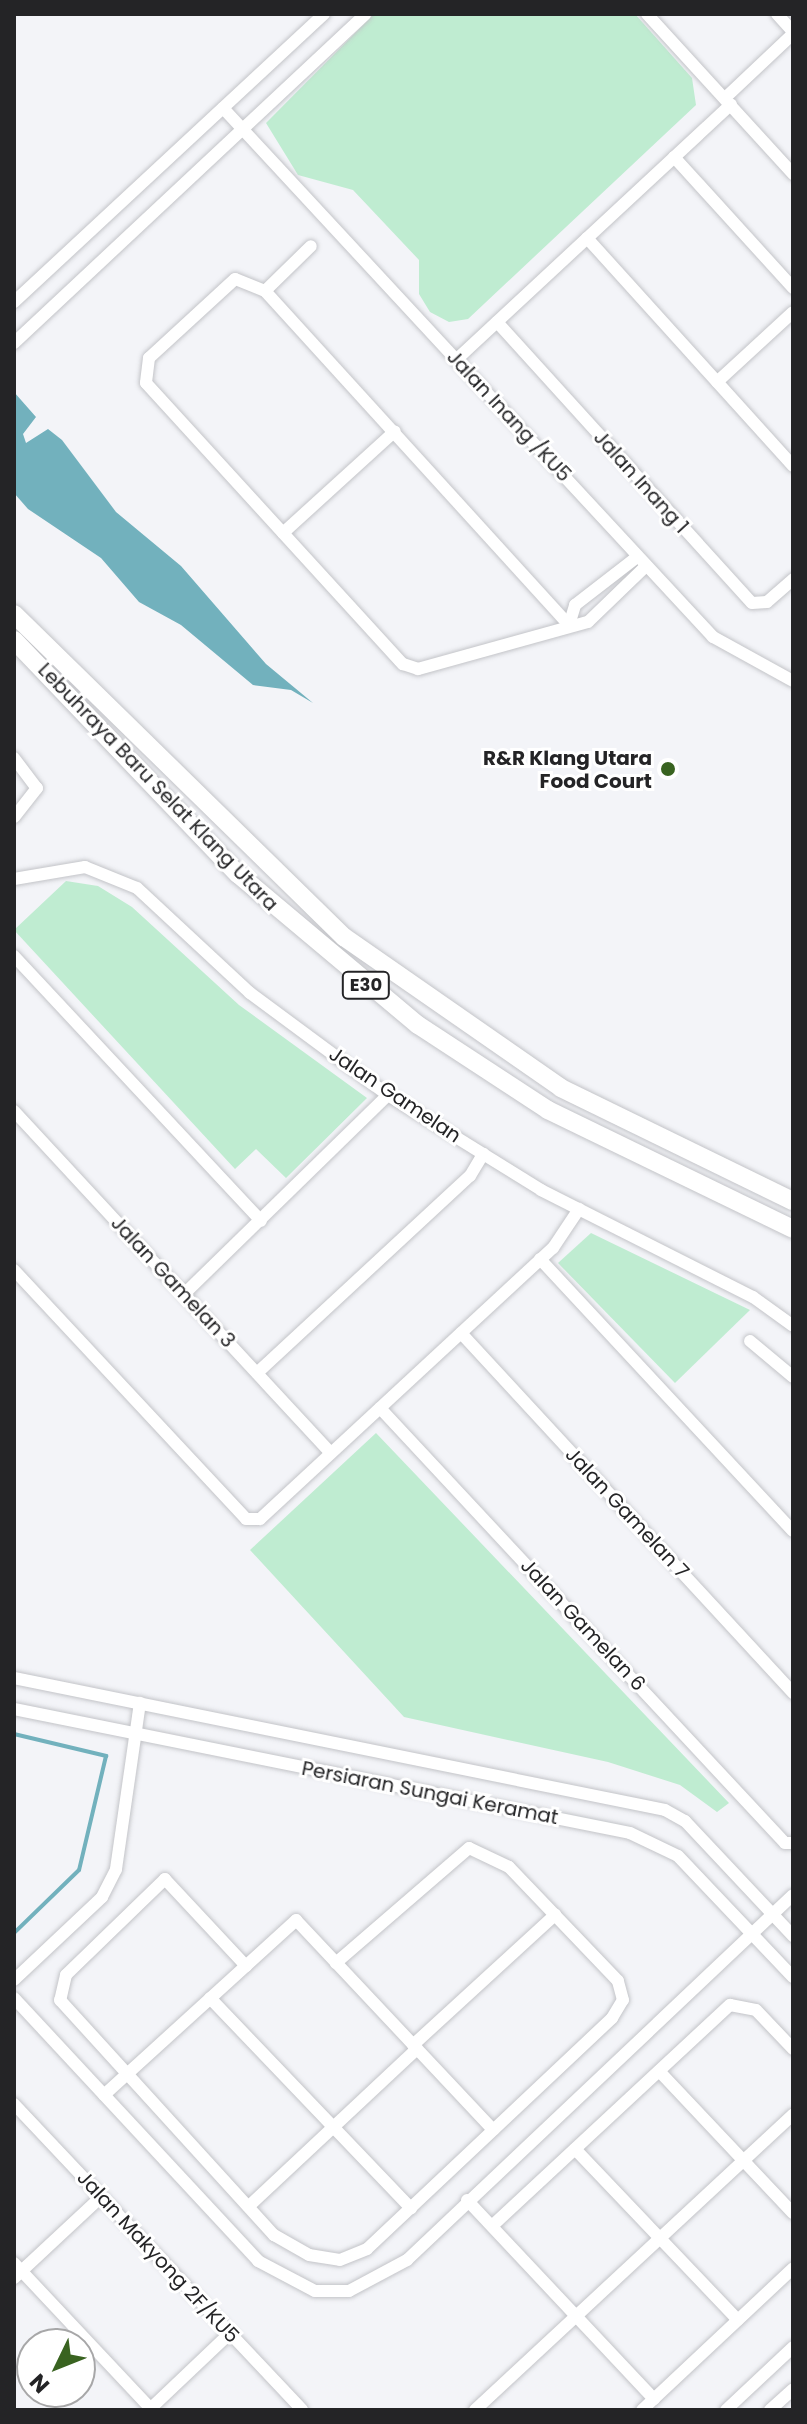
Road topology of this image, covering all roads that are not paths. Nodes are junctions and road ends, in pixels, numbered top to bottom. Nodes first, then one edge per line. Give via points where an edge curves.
1 (324, 14) edge
2 (365, 14) edge
3 (647, 14) edge
4 (777, 14) edge
5 (793, 33) edge
6 (728, 101) junction
7 (223, 108) junction
8 (242, 129) junction
9 (674, 157) junction
10 (793, 174) edge
11 (587, 238) junction
12 (311, 246) dead end
13 (793, 288) edge
14 (265, 291) junction
15 (14, 302) edge
16 (793, 312) edge
17 (497, 322) junction
18 (14, 343) edge
19 (457, 359) junction
20 (717, 382) junction
21 (395, 431) junction
22 (793, 445) edge
23 (782, 454) junction
24 (793, 466) edge
25 (283, 533) junction
26 (641, 562) junction
27 (793, 579) edge
28 (14, 614) edge
29 (569, 625) junction
30 (14, 640) edge
31 (793, 681) edge
32 (14, 758) edge
33 (14, 817) edge
34 (14, 879) edge
35 (14, 956) edge
36 (388, 1095) junction
37 (14, 1111) edge
38 (483, 1154) junction
39 (793, 1201) edge
40 (579, 1209) junction
41 (261, 1221) junction
42 (793, 1229) edge
43 (540, 1259) junction
44 (14, 1270) edge
45 (184, 1294) junction
46 (793, 1326) edge
47 (461, 1333) junction
48 (750, 1341) dead end
49 (257, 1373) junction
50 (793, 1377) edge
51 (380, 1408) junction
52 (331, 1453) junction
53 (793, 1531) edge
54 (14, 1678) edge
55 (793, 1693) edge
56 (140, 1703) junction
57 (14, 1709) edge
58 (138, 1735) junction
59 (789, 1843) edge
60 (793, 1895) edge
61 (772, 1914) junction
62 (555, 1915) junction
63 (751, 1933) junction
64 (793, 1936) edge
65 (336, 1963) junction
66 (246, 1966) junction
67 (793, 1977) edge
68 (14, 1980) edge
69 (14, 1998) edge
70 (210, 1998) junction
71 (415, 2047) junction
72 (793, 2049) edge
73 (659, 2071) junction
74 (127, 2074) junction
75 (104, 2095) junction
76 (14, 2104) edge
77 (793, 2115) edge
78 (333, 2126) junction
79 (493, 2130) junction
80 (575, 2149) junction
81 (745, 2160) junction
82 (101, 2197) junction
83 (467, 2200) junction
84 (249, 2206) junction
85 (411, 2208) junction
86 (793, 2213) edge
87 (492, 2226) junction
88 (660, 2238) junction
89 (793, 2268) edge
90 (16, 2270) edge
91 (576, 2316) junction
92 (738, 2320) junction
93 (230, 2333) junction
94 (793, 2347) edge
95 (793, 2389) edge
96 (654, 2399) junction
97 (151, 2410) edge
98 (302, 2410) edge
99 (475, 2410) edge
100 (642, 2410) edge
101 (726, 2410) edge
102 (770, 2410) edge

1 - 7 street
2 - 8 street
3 - 6 street
4 - 5 street
5 - 6 street
6 - 9 street
6 - 10 street
7 - 8 street, Jalan Inang /KU5
7 - 15 street
8 - 18 street
8 - 19 street, Jalan Inang /KU5
9 - 11 street
9 - 13 street
11 - 17 street
11 - 20 street
12 - 14 street
14 - 21 street
14 - 25 street via 235,279 149,358 144,371 146,383
16 - 20 street
17 - 19 street
17 - 27 street, Jalan Inang 1 via 752,603 767,602
19 - 26 street, Jalan Inang /KU5
20 - 23 street
21 - 25 street
21 - 29 street
22 - 23 street
23 - 24 street
25 - 29 street via 403,664 418,669
26 - 29 street via 588,622
26 - 29 street via 575,605
26 - 31 street, Jalan Inang /KU5 via 720,643
28 - 39 highway, Lebuhraya Baru Selat Klang Utara / E30 via 344,937 561,1088
30 - 42 highway, Lebuhraya Baru Selat Klang Utara / E30 via 238,874 418,1025 548,1110
32 - 33 street via 37,788
34 - 36 street, Jalan Gamelan via 85,867 137,888 250,993
35 - 41 street
36 - 38 street, Jalan Gamelan
36 - 41 street
37 - 45 street, Jalan Gamelan 3
38 - 40 street, Jalan Gamelan
38 - 49 street via 470,1176
40 - 43 street
40 - 46 street, Jalan Gamelan via 753,1297
41 - 45 street
43 - 47 street
43 - 53 street
44 - 52 street via 246,1519 260,1519
45 - 49 street, Jalan Gamelan 3
47 - 51 street
47 - 55 street, Jalan Gamelan 7
48 - 50 street
49 - 52 street, Jalan Gamelan 3
51 - 52 street
51 - 59 street, Jalan Gamelan 6
54 - 56 street, Persiaran Sungai Keramat
56 - 58 street
56 - 61 street, Persiaran Sungai Keramat via 665,1810 685,1821
57 - 58 street, Persiaran Sungai Keramat
58 - 63 street, Persiaran Sungai Keramat via 630,1833 678,1856
58 - 68 street via 116,1869 102,1897
60 - 61 street
61 - 63 street
61 - 64 street, Persiaran Sungai Keramat
62 - 65 street via 491,1853 469,1848
62 - 71 street
62 - 79 street via 618,1981 623,2000 612,2018
63 - 67 street, Persiaran Sungai Keramat
63 - 83 street
65 - 66 street via 296,1920
65 - 71 street
66 - 70 street
66 - 74 street via 165,1879 60,1985 60,2000
69 - 75 street
70 - 74 street
70 - 78 street
71 - 78 street
71 - 79 street
72 - 73 street via 756,2010 730,2005
73 - 80 street
73 - 81 street
74 - 75 street
74 - 84 street
75 - 83 street via 258,2261 315,2291 349,2291 380,2281
76 - 82 street, Jalan Makyong 2F/KU5
77 - 81 street
78 - 84 street
78 - 85 street
79 - 85 street
80 - 87 street
80 - 88 street
81 - 86 street
81 - 88 street
82 - 90 street
82 - 93 street, Jalan Makyong 2F/KU5
83 - 87 street
84 - 85 street via 309,2255 340,2260 367,2249
87 - 91 street
88 - 91 street
88 - 92 street
89 - 92 street
90 - 97 street
91 - 96 street
91 - 99 street
92 - 96 street
93 - 97 street
93 - 98 street, Jalan Makyong 2F/KU5
94 - 101 street
95 - 102 street
96 - 100 street

